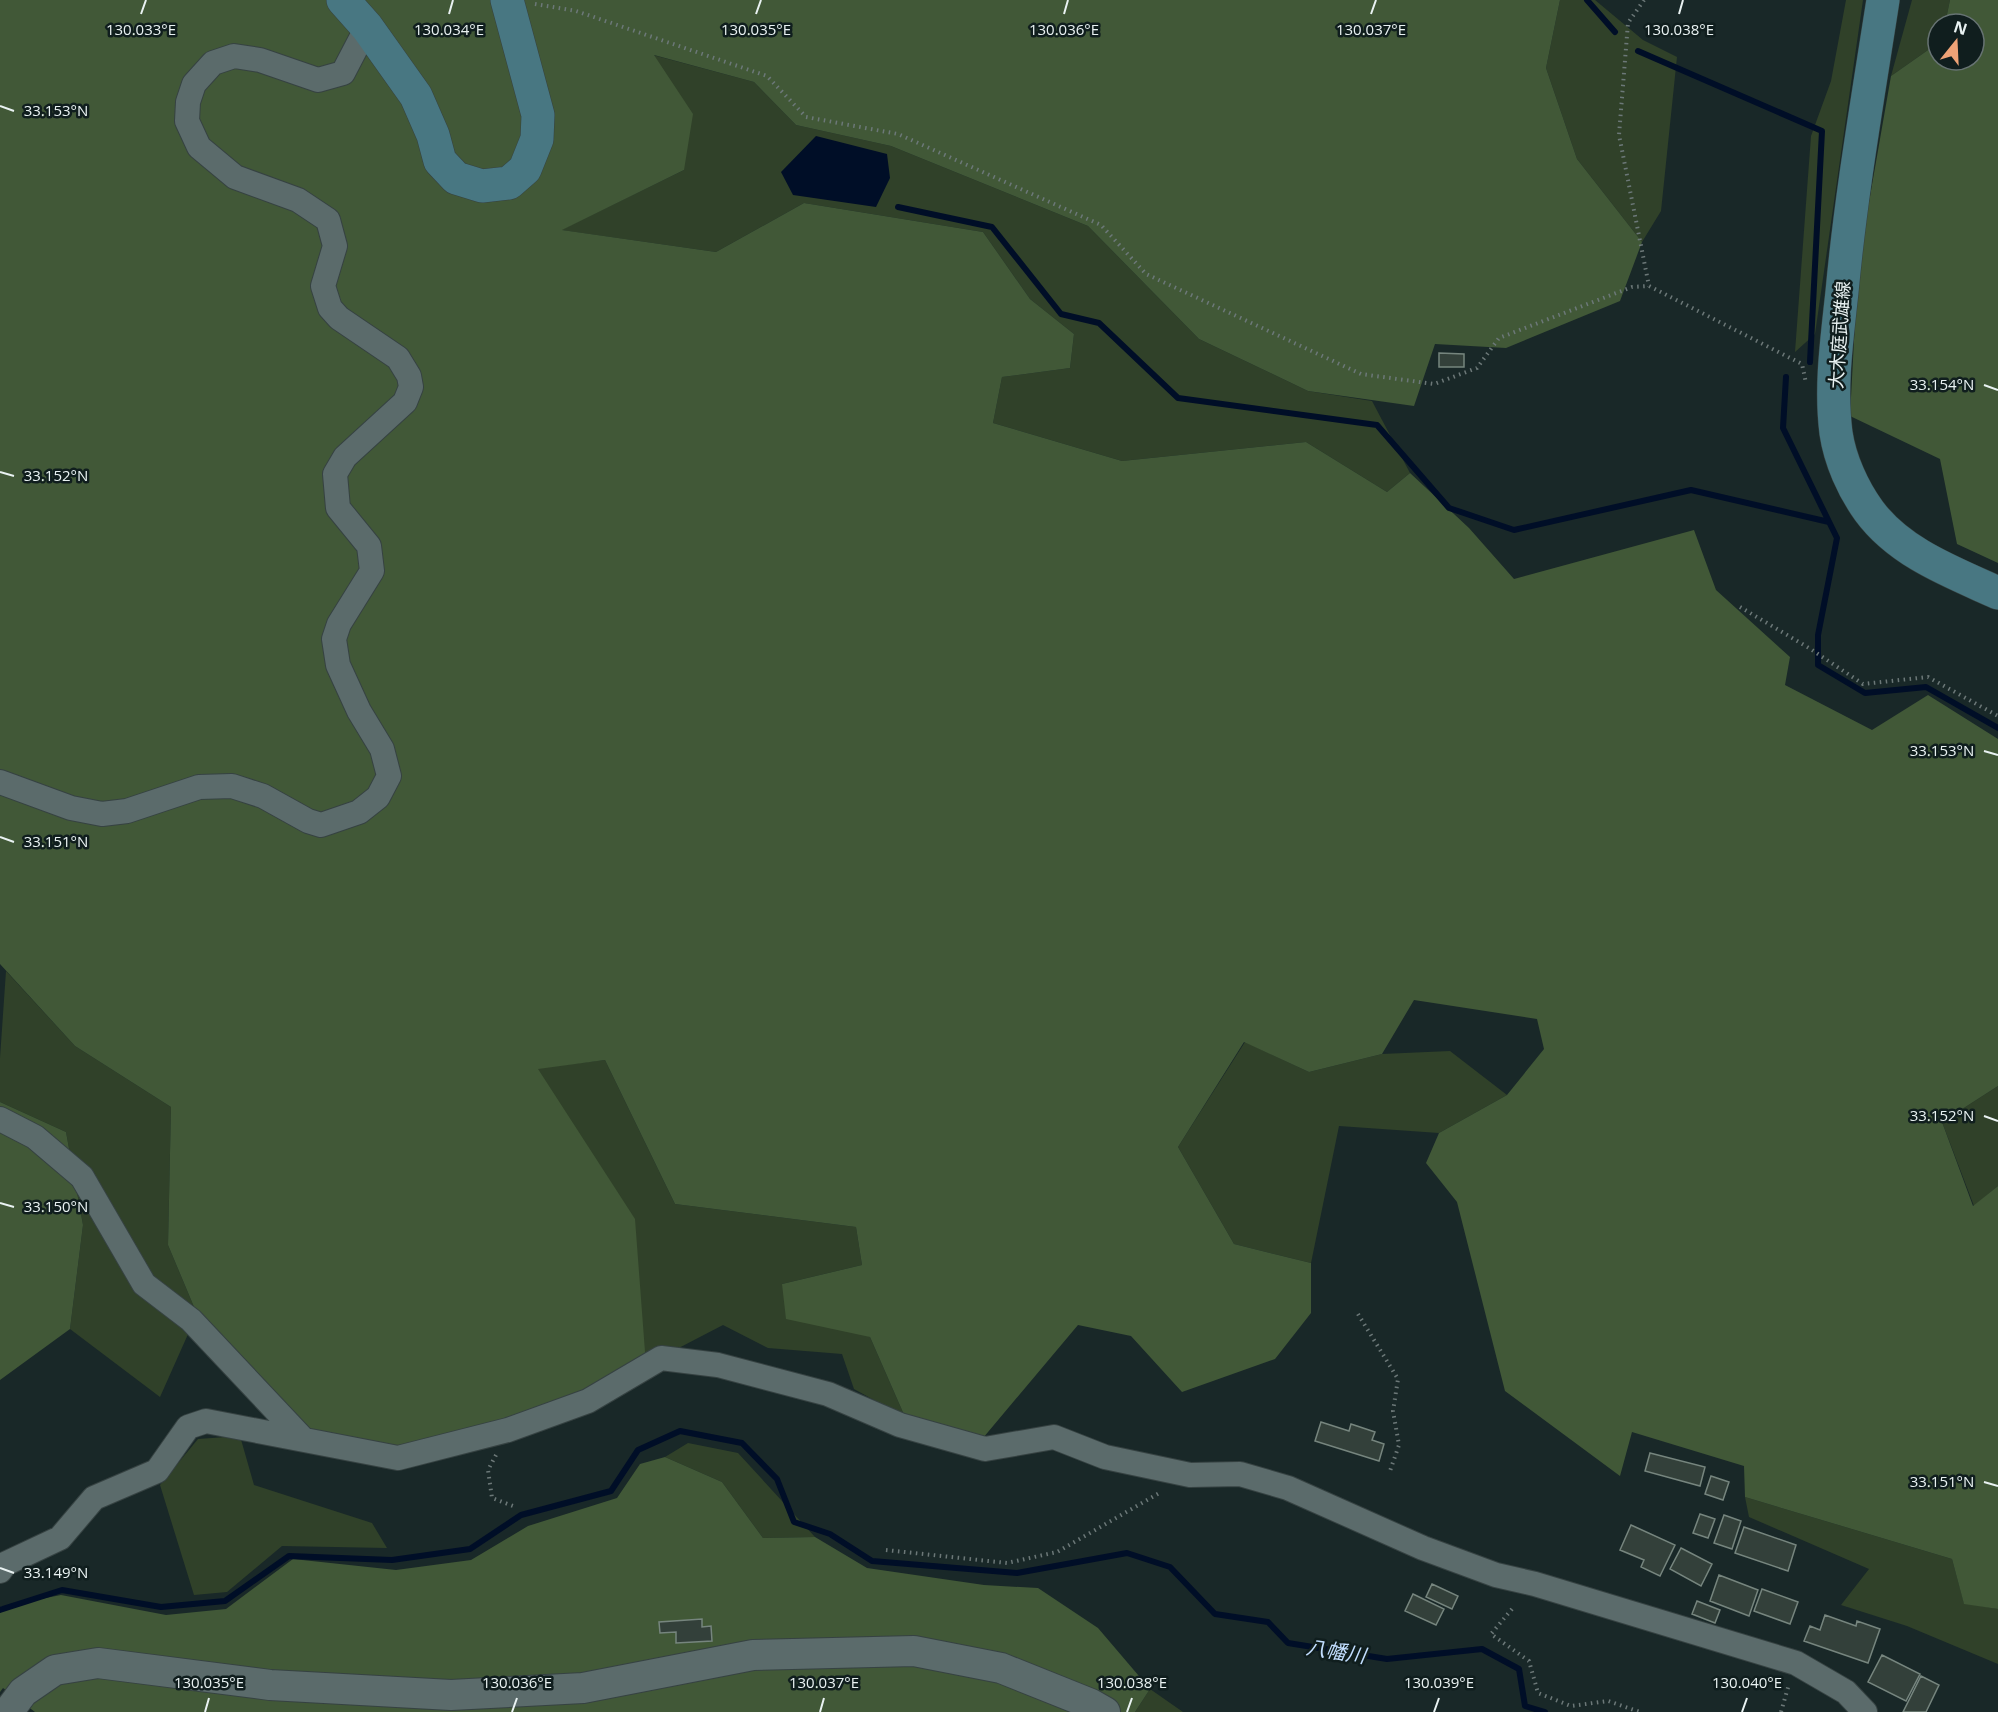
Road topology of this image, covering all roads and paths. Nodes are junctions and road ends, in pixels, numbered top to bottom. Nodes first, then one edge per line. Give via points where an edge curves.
1 (343, 0) edge
2 (1644, 0) edge
3 (1883, 0) edge
4 (519, 2) edge
5 (367, 27) junction
6 (1649, 286) junction
7 (1806, 384) dead end
8 (1998, 593) edge
9 (1740, 607) dead end
10 (1998, 716) edge
11 (0, 782) edge
12 (0, 1119) edge
13 (1358, 1314) dead end
14 (508, 1430) junction
15 (303, 1439) junction
16 (1390, 1471) dead end
17 (1190, 1475) junction
18 (513, 1506) dead end
19 (886, 1550) dead end
20 (0, 1571) edge
21 (1512, 1609) dead end
22 (1796, 1664) junction
23 (8, 1712) edge
24 (1105, 1712) edge
25 (1640, 1712) edge
26 (1781, 1712) edge
27 (1865, 1712) edge

1 - 5 main road
2 - 6 path via 1628,23 1619,135
3 - 8 main road, 大木庭武雄線 via 1849,213 1833,377 1836,433 1844,466 1869,512 1902,545
4 - 5 main road via 538,115 537,139 525,169 509,183 482,186 456,178 440,160 434,135 416,96
4 - 6 path via 576,11 767,76 806,117 898,134 1101,225 1146,274 1361,374 1434,384 1477,368 1499,338 1632,287
5 - 11 street via 343,73 318,80 260,60 234,56 213,63 194,84 187,121 199,147 236,177 298,200 328,220 335,246 322,286 330,308 399,358 409,376 411,387 405,402 345,457 335,474 338,508 369,546 372,571 339,624 334,639 338,665 382,749 389,776 378,796 358,812 321,825 263,796 232,786 199,787 127,811 102,814 71,808
6 - 7 path via 1802,364
9 - 10 path via 1863,684 1928,677
12 - 15 street via 35,1137 82,1177 144,1284 191,1320
13 - 16 path via 1398,1379 1393,1411 1399,1445
14 - 15 street via 398,1458
14 - 17 street via 588,1401 661,1358 718,1365 828,1394 900,1425 985,1449 1054,1437 1105,1457
14 - 18 path via 488,1470 492,1498
15 - 20 street via 206,1421 188,1427 157,1471 94,1498 60,1538 5,1564
17 - 19 path via 1057,1552 1007,1563
17 - 22 street via 1240,1474 1288,1488 1423,1548 1496,1575
21 - 25 path via 1491,1634 1529,1661 1538,1693 1571,1706 1608,1701
22 - 26 path
22 - 27 street via 1846,1692
23 - 24 street via 23,1692 55,1670 98,1663 270,1685 451,1695 583,1689 753,1655 914,1651 1000,1668

